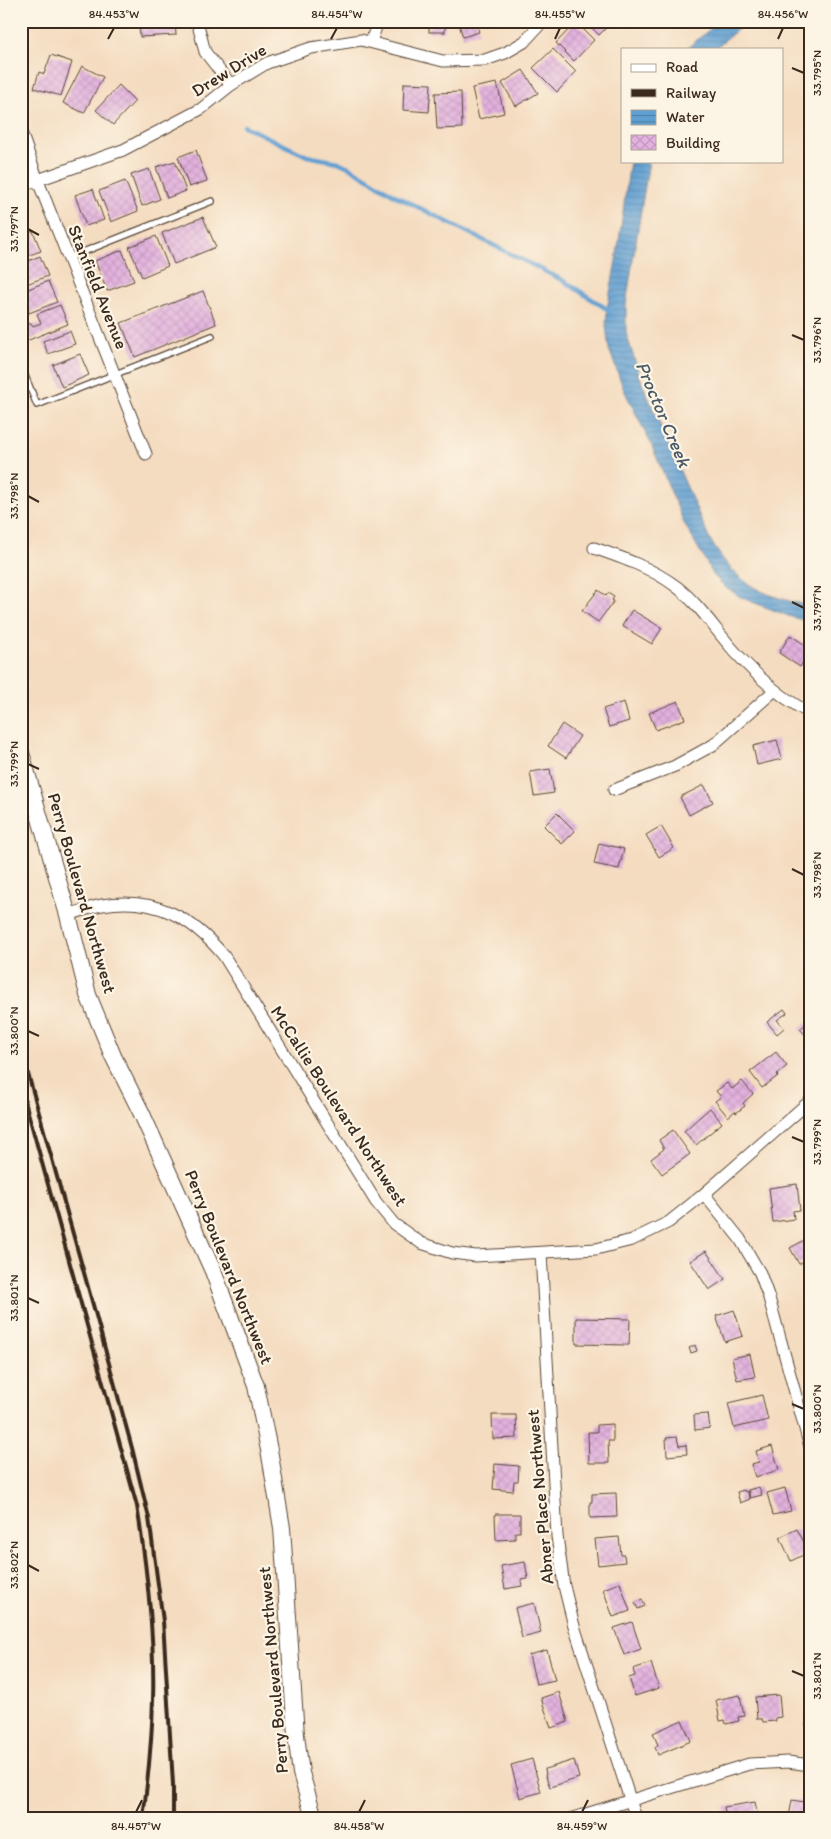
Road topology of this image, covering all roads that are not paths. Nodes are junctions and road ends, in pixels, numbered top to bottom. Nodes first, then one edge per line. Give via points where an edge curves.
1 (197, 21) edge
2 (378, 21) edge
3 (543, 21) edge
4 (371, 42) junction
5 (232, 85) junction
6 (21, 132) edge
7 (38, 181) junction
8 (21, 186) edge
9 (212, 201) dead end
10 (68, 258) junction
11 (212, 336) dead end
12 (21, 366) edge
13 (114, 376) junction
14 (146, 454) dead end
15 (594, 548) dead end
16 (775, 690) junction
17 (810, 713) edge
18 (21, 753) edge
19 (614, 790) dead end
20 (68, 915) junction
21 (810, 1101) edge
22 (704, 1194) junction
23 (541, 1252) junction
24 (810, 1446) edge
25 (810, 1765) edge
26 (630, 1800) junction
27 (314, 1818) edge
28 (573, 1818) edge
29 (636, 1818) edge

1 - 5 street via 205,52
2 - 4 street
3 - 4 street, Drew Drive via 524,42 485,60 443,61
4 - 5 street, Drew Drive via 360,40 311,48 267,63
5 - 7 street, Drew Drive via 201,109 123,150
6 - 7 street, Stanfield Avenue
7 - 8 street, Drew Drive
7 - 10 street, Stanfield Avenue
9 - 10 lane
10 - 13 street, Stanfield Avenue
11 - 13 lane
12 - 13 lane via 36,405
13 - 14 street, Stanfield Avenue
15 - 16 street via 637,563 677,587 737,654
16 - 17 street
16 - 19 street via 713,745 675,766
18 - 20 street, Perry Boulevard Northwest
20 - 23 street, McCallie Boulevard Northwest via 102,905 135,903 163,909 193,924 224,956 376,1202 394,1224 421,1243 452,1254 476,1256
20 - 27 street, Perry Boulevard Northwest via 88,995 213,1271 256,1386 282,1528 301,1773
21 - 22 street, McCallie Boulevard Northwest
22 - 23 street, McCallie Boulevard Northwest via 669,1222 632,1240 596,1249
22 - 24 street via 740,1239 760,1273
23 - 26 street, Abner Place Northwest via 557,1536 564,1586
25 - 26 street via 788,1762 749,1764
26 - 28 street
26 - 29 street, Abner Place Northwest

